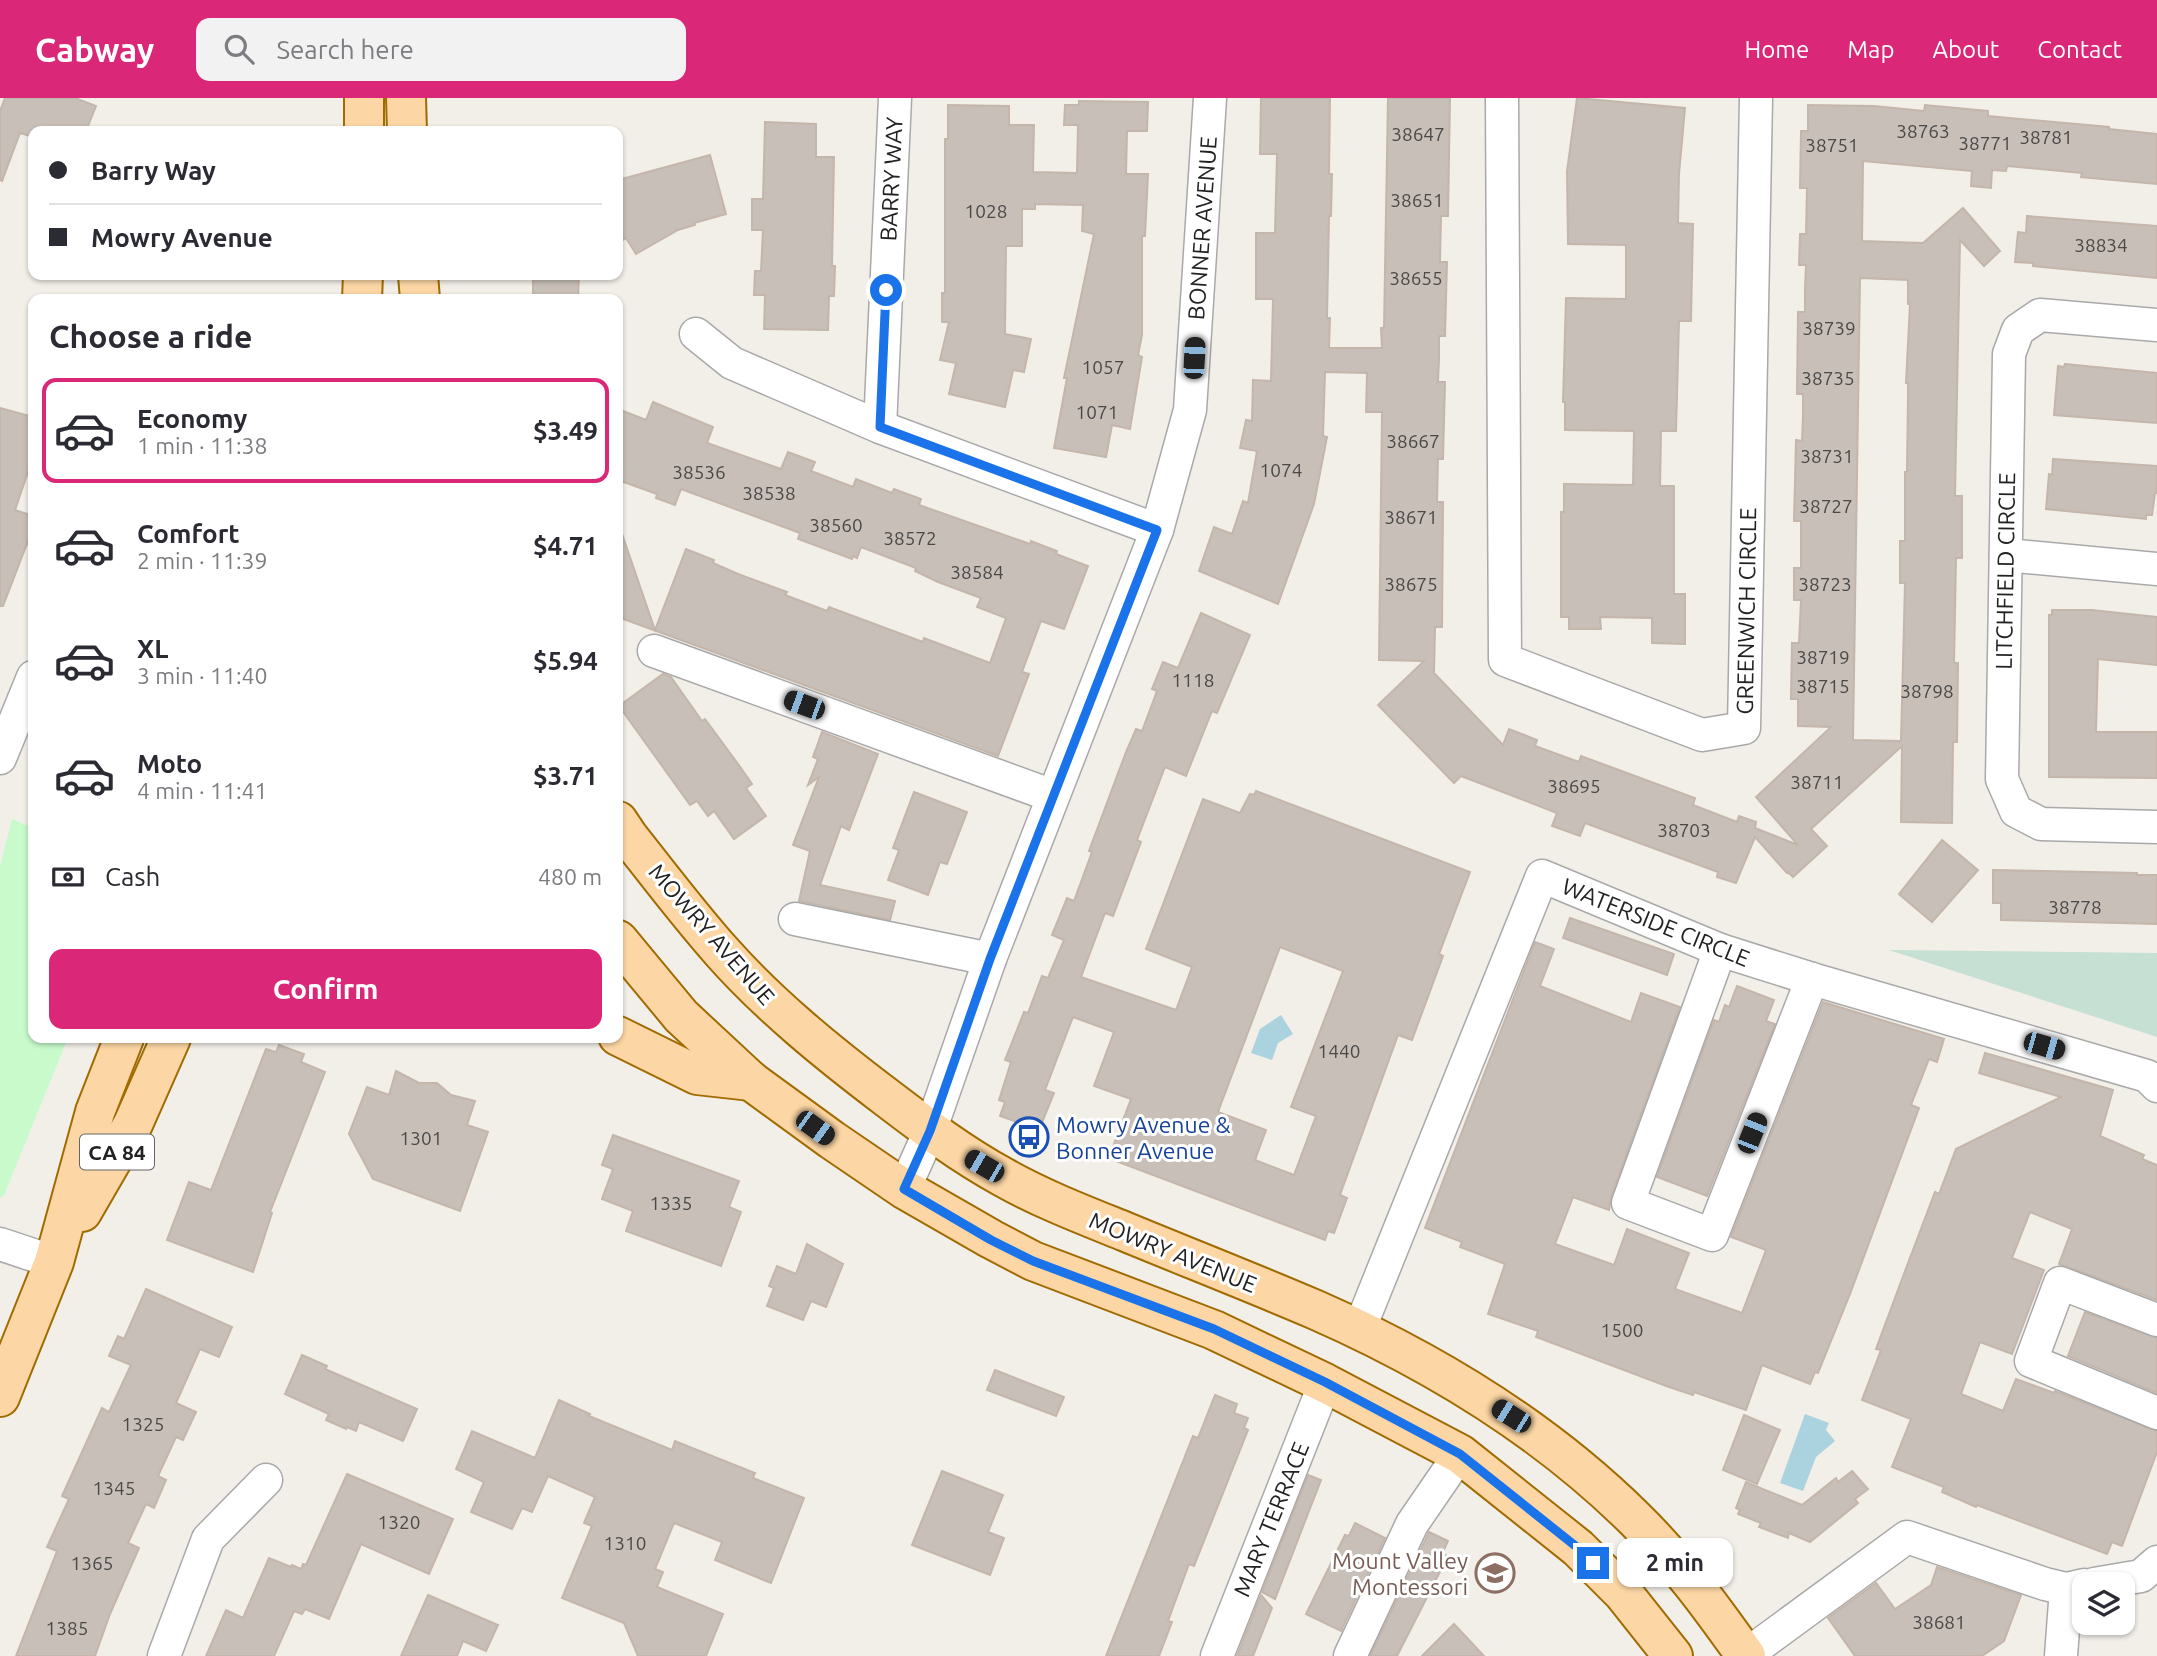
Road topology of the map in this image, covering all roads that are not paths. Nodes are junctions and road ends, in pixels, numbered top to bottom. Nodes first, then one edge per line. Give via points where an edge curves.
1 (363, 98) edge
2 (406, 98) edge
3 (895, 98) edge
4 (1210, 98) edge
5 (1502, 98) edge
6 (1756, 98) edge
7 (364, 126) edge
8 (407, 126) edge
9 (2157, 325) edge
10 (696, 334) dead end
11 (880, 427) junction
12 (1157, 530) junction
13 (2006, 555) junction
14 (2157, 569) edge
15 (654, 651) dead end
16 (28, 689) edge
17 (0, 758) edge
18 (1053, 796) junction
19 (2157, 827) edge
20 (623, 828) edge
21 (795, 919) dead end
22 (623, 946) edge
23 (1720, 950) junction
24 (990, 959) junction
25 (1812, 979) junction
26 (623, 1038) edge
27 (122, 1043) edge
28 (169, 1043) edge
29 (751, 1081) junction
30 (2157, 1086) edge
31 (930, 1131) junction
32 (904, 1189) junction
33 (0, 1244) edge
34 (54, 1262) junction
35 (2157, 1320) edge
36 (1359, 1330) junction
37 (1325, 1382) junction
38 (0, 1397) edge
39 (2157, 1413) edge
40 (1460, 1454) junction
41 (266, 1480) dead end
42 (2157, 1562) edge
43 (2135, 1577) edge
44 (2072, 1588) edge
45 (2076, 1635) edge
46 (2073, 1655) edge
47 (164, 1656) edge
48 (1217, 1656) edge
49 (1350, 1656) edge
50 (1673, 1656) edge
51 (1746, 1656) edge

1 - 7 main road
2 - 8 main road
3 - 11 street, BARRY WAY
4 - 12 street, BONNER AVENUE via 1190,410
5 - 6 street, GREENWICH CIRCLE via 1505,660 1702,735 1744,728
9 - 13 street, LITCHFIELD CIRCLE via 2040,315 2018,330 2009,354
10 - 11 street via 732,363
11 - 12 street
12 - 18 street, BONNER AVENUE
13 - 14 street
13 - 19 street, LITCHFIELD CIRCLE via 2002,779 2016,811 2041,824
15 - 18 street
16 - 17 street
18 - 24 street, BONNER AVENUE
20 - 31 main road, MOWRY AVENUE via 722,952 771,1001
21 - 24 street
22 - 29 main road via 681,1016
23 - 25 street, WATERSIDE CIRCLE
23 - 25 street via 1628,1203 1712,1236
23 - 36 street, WATERSIDE CIRCLE via 1542,876
24 - 31 street, BONNER AVENUE
25 - 30 street, WATERSIDE CIRCLE via 2147,1076
26 - 29 main road via 697,1075
27 - 34 main road, CA 84 via 96,1112
28 - 34 main road, CA 84 via 133,1124
29 - 32 main road
31 - 32 street, BONNER AVENUE
31 - 36 main road, MOWRY AVENUE via 1004,1178 1080,1215
32 - 37 main road via 1033,1261 1214,1329
33 - 34 street
34 - 38 main road, CA 84
35 - 39 street via 2060,1283 2031,1361
36 - 51 main road, MOWRY AVENUE via 1462,1386 1569,1458 1636,1520 1694,1584
37 - 40 main road
37 - 48 street, MARY TERRACE
40 - 49 street via 1412,1524
40 - 50 main road via 1578,1548 1623,1593
41 - 47 street via 208,1539
42 - 43 street
44 - 51 street via 2045,1584 1907,1537
45 - 46 street

